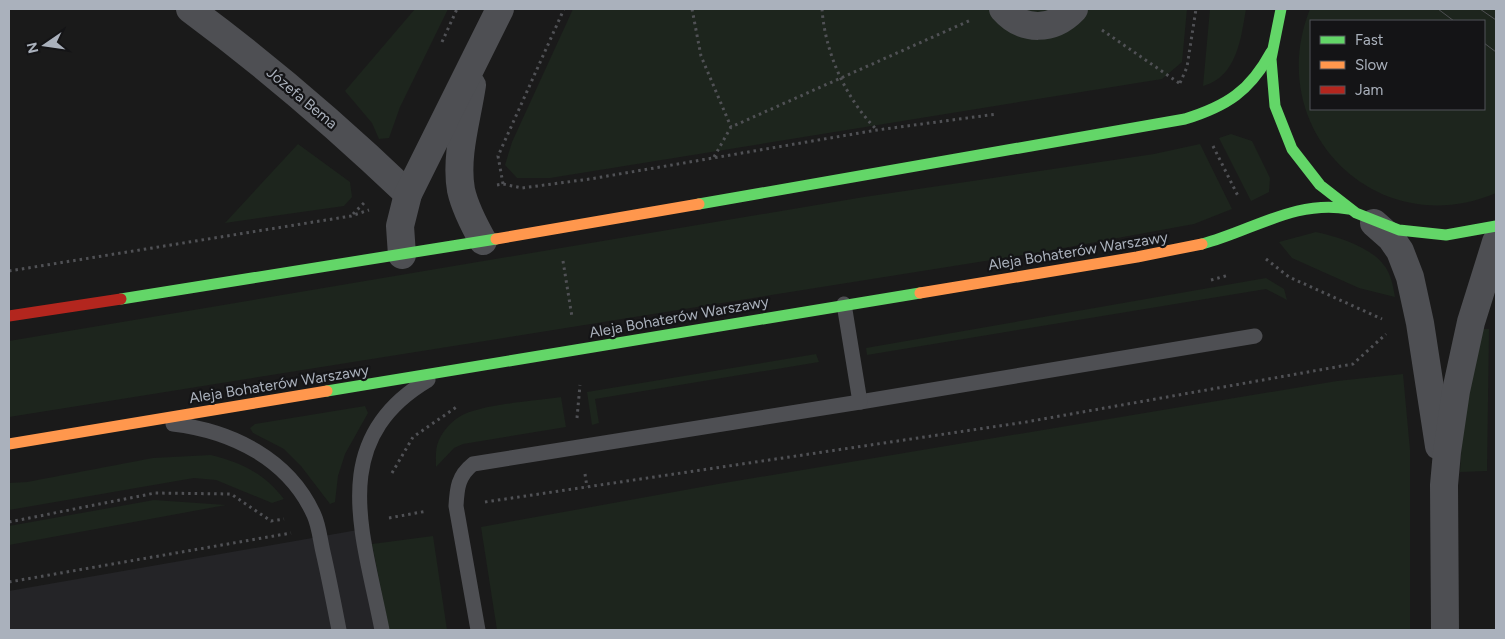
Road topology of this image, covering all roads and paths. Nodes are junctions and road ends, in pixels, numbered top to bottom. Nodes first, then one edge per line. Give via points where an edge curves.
1 (190, 9) edge
2 (500, 9) edge
3 (564, 9) edge
4 (692, 9) edge
5 (822, 9) edge
6 (1004, 9) edge
7 (1073, 9) edge
8 (1277, 9) edge
9 (1281, 9) edge
10 (973, 19) dead end
11 (1276, 24) junction
12 (1271, 52) junction
13 (475, 62) junction
14 (842, 78) junction
15 (1170, 86) dead end
16 (1002, 114) dead end
17 (731, 128) junction
18 (877, 130) junction
19 (714, 157) junction
20 (503, 184) junction
21 (551, 184) junction
22 (496, 185) dead end
23 (552, 191) dead end
24 (408, 194) junction
25 (374, 209) dead end
26 (1349, 210) junction
27 (1374, 223) junction
28 (1496, 226) edge
29 (483, 241) junction
30 (1496, 242) edge
31 (402, 255) junction
32 (562, 255) dead end
33 (1256, 262) dead end
34 (9, 271) edge
35 (1230, 274) dead end
36 (1203, 281) dead end
37 (844, 304) junction
38 (9, 316) edge
39 (572, 319) dead end
40 (1409, 324) junction
41 (1255, 336) dead end
42 (458, 369) junction
43 (590, 382) dead end
44 (571, 386) dead end
45 (860, 402) junction
46 (462, 403) dead end
47 (144, 421) junction
48 (9, 444) edge
49 (1444, 485) junction
50 (358, 506) junction
51 (456, 506) junction
52 (314, 514) junction
53 (388, 518) dead end
54 (9, 522) edge
55 (296, 532) dead end
56 (9, 582) edge
57 (339, 630) edge
58 (382, 630) edge
59 (478, 630) edge
60 (1444, 630) edge

1 - 24 street, Józefa Bema via 314,108
2 - 13 street
3 - 20 path via 498,156
4 - 17 path via 701,56
5 - 14 path via 827,43
6 - 7 street via 1021,24 1034,27 1060,21
7 - 15 path via 1180,84
8 - 11 street
9 - 11 street
10 - 14 path
11 - 12 street
12 - 26 street via 1273,94 1285,135 1298,160 1316,182
12 - 29 street via 1261,72 1246,88 1219,109 1198,116
13 - 24 street
13 - 29 street via 460,176 469,214
14 - 17 path
14 - 18 path via 860,111
16 - 18 path
17 - 19 path
18 - 19 path
19 - 21 path
20 - 21 path via 522,188
20 - 22 path
21 - 23 path
24 - 31 street via 400,226
25 - 34 path via 351,216
26 - 27 street
26 - 37 street, Aleja Bohaterów Warszawy via 1322,206 1303,208 1222,238 1174,250
27 - 28 street via 1400,232 1436,236 1471,234
27 - 40 street via 1400,251 1410,277
29 - 31 street
30 - 49 street via 1471,322 1456,391
31 - 38 street
32 - 39 path
33 - 40 path via 1265,258 1289,277
35 - 36 path
37 - 42 street, Aleja Bohaterów Warszawy
37 - 45 lane
40 - 49 street
40 - 51 path via 1353,364 1026,422
41 - 45 lane
42 - 47 street, Aleja Bohaterów Warszawy
42 - 50 lane via 427,381 406,395 384,420 360,468
43 - 44 path
45 - 51 lane via 473,464 465,470 457,485
46 - 50 path via 413,437 385,485
47 - 48 street, Aleja Bohaterów Warszawy
47 - 52 lane via 196,428 233,440 269,458 303,493
49 - 60 street
50 - 58 lane
51 - 53 path
51 - 59 lane
52 - 54 path via 271,521 231,494 155,493
52 - 57 lane
55 - 56 path

